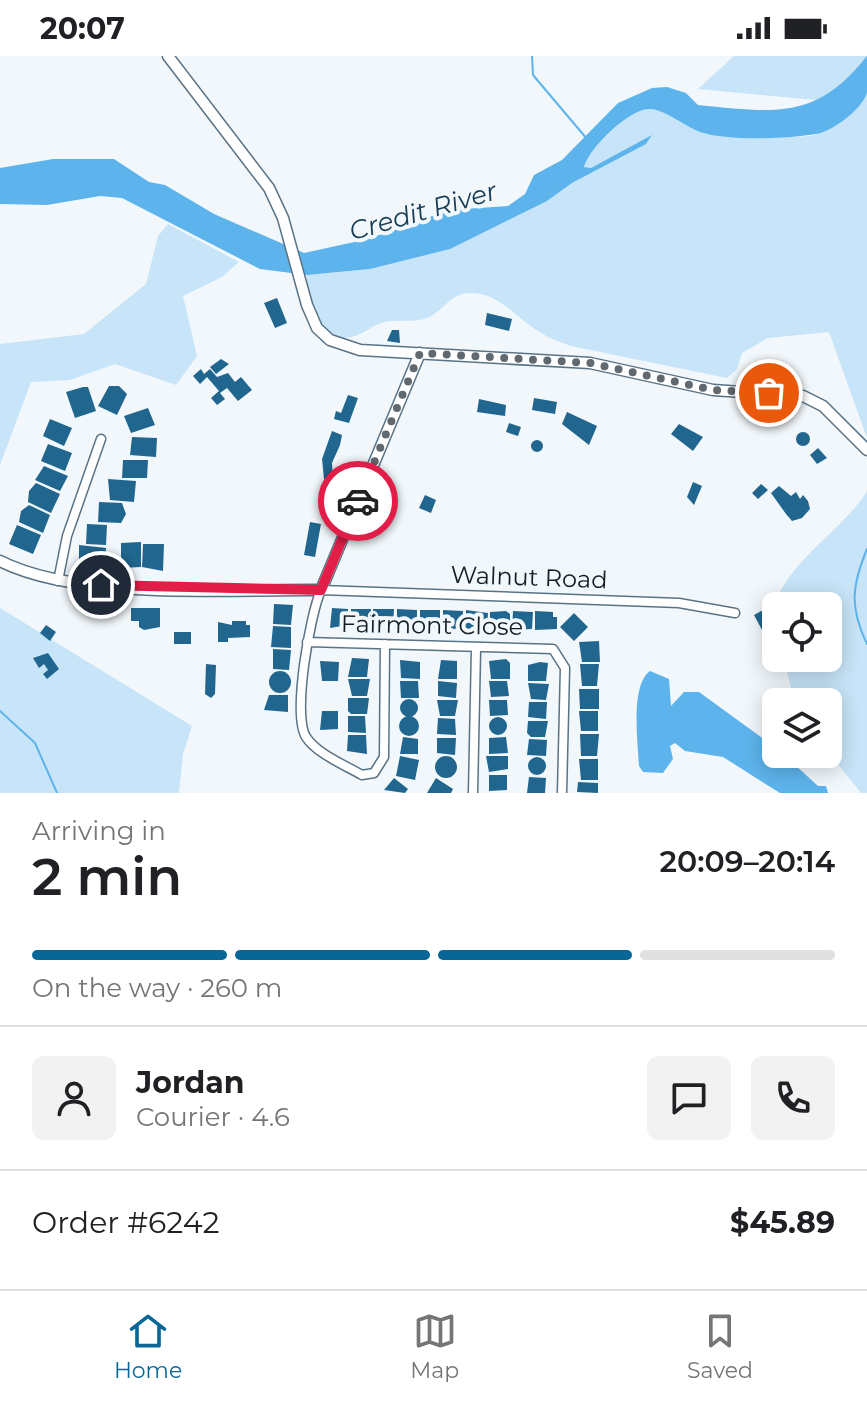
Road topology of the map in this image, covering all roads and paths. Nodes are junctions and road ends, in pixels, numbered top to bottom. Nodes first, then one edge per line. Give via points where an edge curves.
1 (168, 56) edge
2 (420, 353) junction
3 (101, 439) dead end
4 (867, 450) edge
5 (0, 561) edge
6 (58, 581) junction
7 (321, 590) junction
8 (735, 613) dead end
9 (307, 642) junction
10 (385, 644) junction
11 (476, 649) junction
12 (473, 793) edge
13 (562, 793) edge

1 - 2 street via 269,188 290,238 311,317 330,340 360,350
2 - 4 street via 590,363 713,390 803,396 823,406
2 - 7 street
3 - 6 street via 67,536
5 - 6 street
6 - 7 street
7 - 8 street, Walnut Road via 679,603
7 - 9 street
9 - 10 street, Fairmont Close
9 - 10 street via 303,732 318,748 362,775 379,769 384,757
10 - 11 street, Fairmont Close
11 - 12 street
11 - 13 street, Fairmont Close via 545,647 563,661

